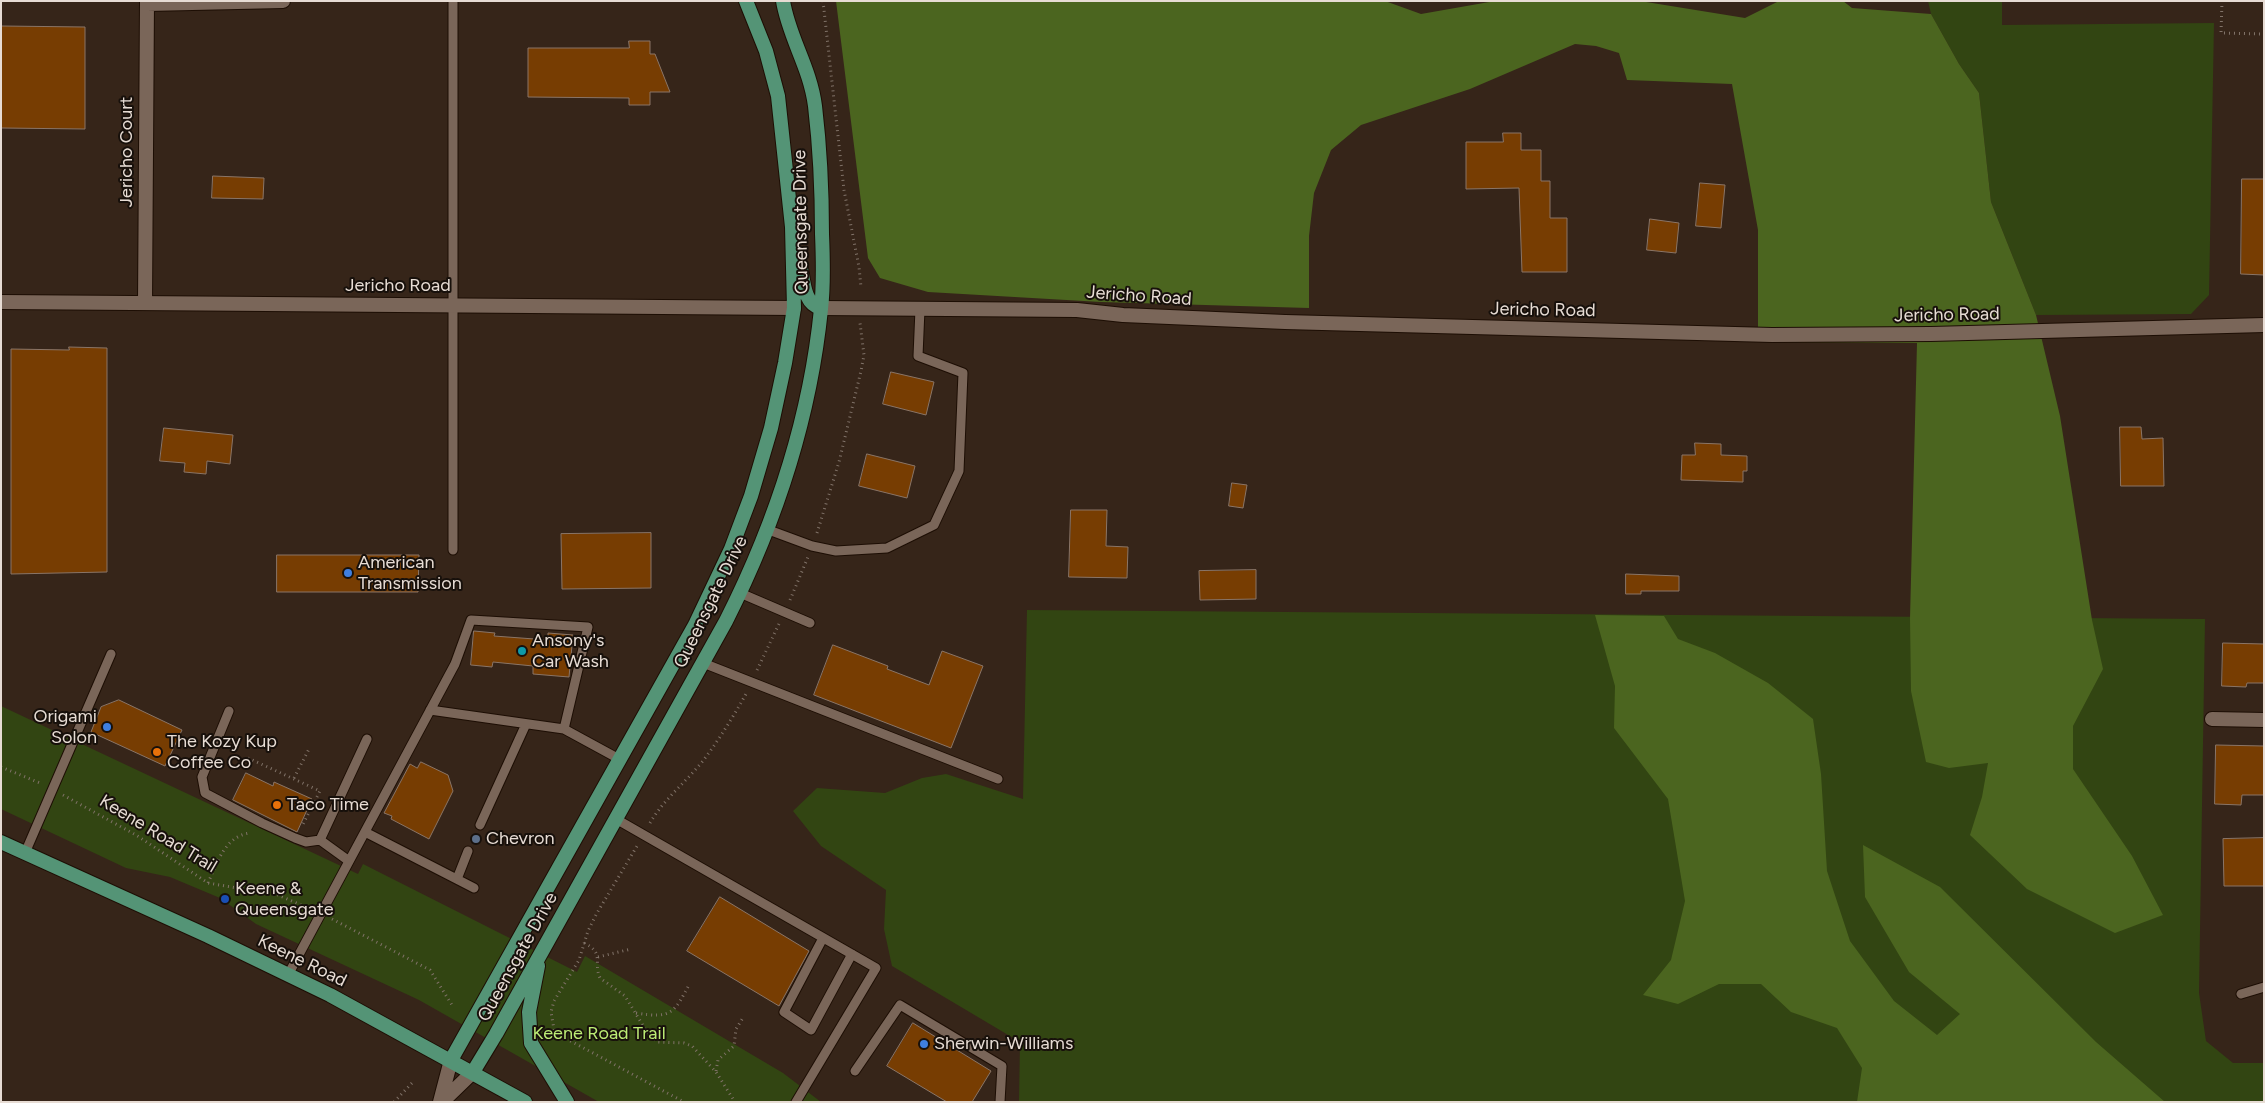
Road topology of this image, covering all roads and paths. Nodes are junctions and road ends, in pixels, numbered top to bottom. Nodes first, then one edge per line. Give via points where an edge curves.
1 (283, 1) edge
2 (453, 1) edge
3 (746, 1) edge
4 (783, 1) edge
5 (823, 1) edge
6 (2222, 1) edge
7 (147, 3) edge
8 (2264, 34) edge
9 (792, 227) junction
10 (861, 287) dead end
11 (1, 302) edge
12 (145, 303) junction
13 (453, 305) junction
14 (794, 308) junction
15 (822, 308) junction
16 (920, 309) junction
17 (860, 323) dead end
18 (2264, 325) edge
19 (766, 529) junction
20 (818, 530) dead end
21 (453, 550) dead end
22 (805, 563) dead end
23 (740, 593) junction
24 (790, 600) dead end
25 (810, 623) dead end
26 (776, 629) dead end
27 (111, 654) dead end
28 (703, 663) junction
29 (757, 670) dead end
30 (746, 694) dead end
31 (430, 710) junction
32 (229, 711) dead end
33 (2212, 719) dead end
34 (2264, 720) edge
35 (526, 724) junction
36 (564, 729) junction
37 (367, 739) dead end
38 (309, 749) dead end
39 (621, 760) junction
40 (1, 767) edge
41 (294, 778) dead end
42 (998, 779) dead end
43 (52, 789) junction
44 (616, 819) junction
45 (480, 825) dead end
46 (365, 832) junction
47 (644, 834) junction
48 (320, 840) junction
49 (1, 842) edge
50 (468, 851) dead end
51 (25, 853) junction
52 (349, 861) junction
53 (457, 879) junction
54 (474, 888) dead end
55 (322, 914) junction
56 (823, 938) junction
57 (584, 943) junction
58 (631, 949) dead end
59 (852, 954) junction
60 (539, 956) junction
61 (598, 956) junction
62 (288, 975) junction
63 (690, 983) dead end
64 (2264, 987) edge
65 (2241, 994) dead end
66 (452, 1005) dead end
67 (635, 1013) junction
68 (744, 1016) dead end
69 (555, 1035) junction
70 (546, 1038) dead end
71 (451, 1060) junction
72 (855, 1071) dead end
73 (472, 1072) junction
74 (716, 1072) junction
75 (412, 1083) dead end
76 (394, 1102) edge
77 (441, 1102) edge
78 (525, 1102) edge
79 (567, 1102) edge
80 (684, 1102) edge
81 (735, 1102) edge
82 (796, 1102) edge
83 (1000, 1102) edge

1 - 7 street
2 - 13 lane
3 - 9 main road, Queensgate Drive via 766,52 778,96
4 - 15 main road, Queensgate Drive via 787,20 809,75 815,105 822,211
5 - 10 path via 844,190
6 - 8 path via 2221,34
7 - 12 street, Jericho Court
9 - 14 main road, Queensgate Drive
9 - 15 main road via 808,298 814,306
11 - 12 street, Jericho Road
12 - 13 street, Jericho Road
13 - 14 street, Jericho Road
13 - 21 lane
14 - 39 main road, Queensgate Drive via 771,428 731,549 695,625
15 - 16 street, Jericho Road
15 - 19 main road, Queensgate Drive via 802,418
16 - 18 street, Jericho Road via 1076,310 1123,316 1772,336
16 - 19 lane via 918,356 963,373 959,470 934,525 888,548 836,550 812,546
17 - 20 path via 864,355 861,371 839,462
19 - 23 main road, Queensgate Drive
22 - 24 path
23 - 25 lane
23 - 28 main road, Queensgate Drive
26 - 29 path
27 - 43 lane
28 - 42 lane
28 - 44 main road, Queensgate Drive
30 - 47 path via 706,755 666,801
31 - 35 lane
31 - 36 lane via 454,664 471,620 588,627
31 - 46 lane
32 - 48 lane via 202,777 204,792 300,840
33 - 34 street
35 - 36 lane
35 - 45 lane
36 - 39 lane
37 - 48 lane
38 - 41 path
39 - 71 main road, Queensgate Drive
40 - 43 path, Keene Road Trail
43 - 51 lane
43 - 55 path, Keene Road Trail via 136,835 208,883 278,894
44 - 47 lane
44 - 60 main road, Queensgate Drive
46 - 52 lane
46 - 53 lane
47 - 56 lane
47 - 57 path via 597,912
48 - 52 lane
49 - 51 main road, Keene Road
50 - 53 lane
51 - 62 main road, Keene Road
52 - 55 lane
53 - 54 lane
55 - 62 lane
55 - 66 path, Keene Road Trail via 430,970
56 - 59 lane
56 - 59 lane via 784,1012 811,1030
57 - 61 path via 592,947
57 - 69 path via 551,1007
58 - 61 path
59 - 82 lane via 876,968
60 - 73 main road, Queensgate Drive
60 - 79 main road via 529,1012 530,1043
61 - 67 path via 600,978 625,996
62 - 71 main road, Keene Road
63 - 67 path via 670,1013
64 - 65 lane
67 - 74 path via 650,1037 664,1043 688,1044
68 - 74 path via 736,1029 734,1046 718,1060
69 - 70 path
69 - 80 path via 599,1055
71 - 73 main road, Keene Road
71 - 77 street, Queensgate Drive
72 - 83 lane via 900,1005 1002,1066
73 - 77 street, Queensgate Drive
73 - 78 main road, Keene Road
74 - 81 path
75 - 76 path

